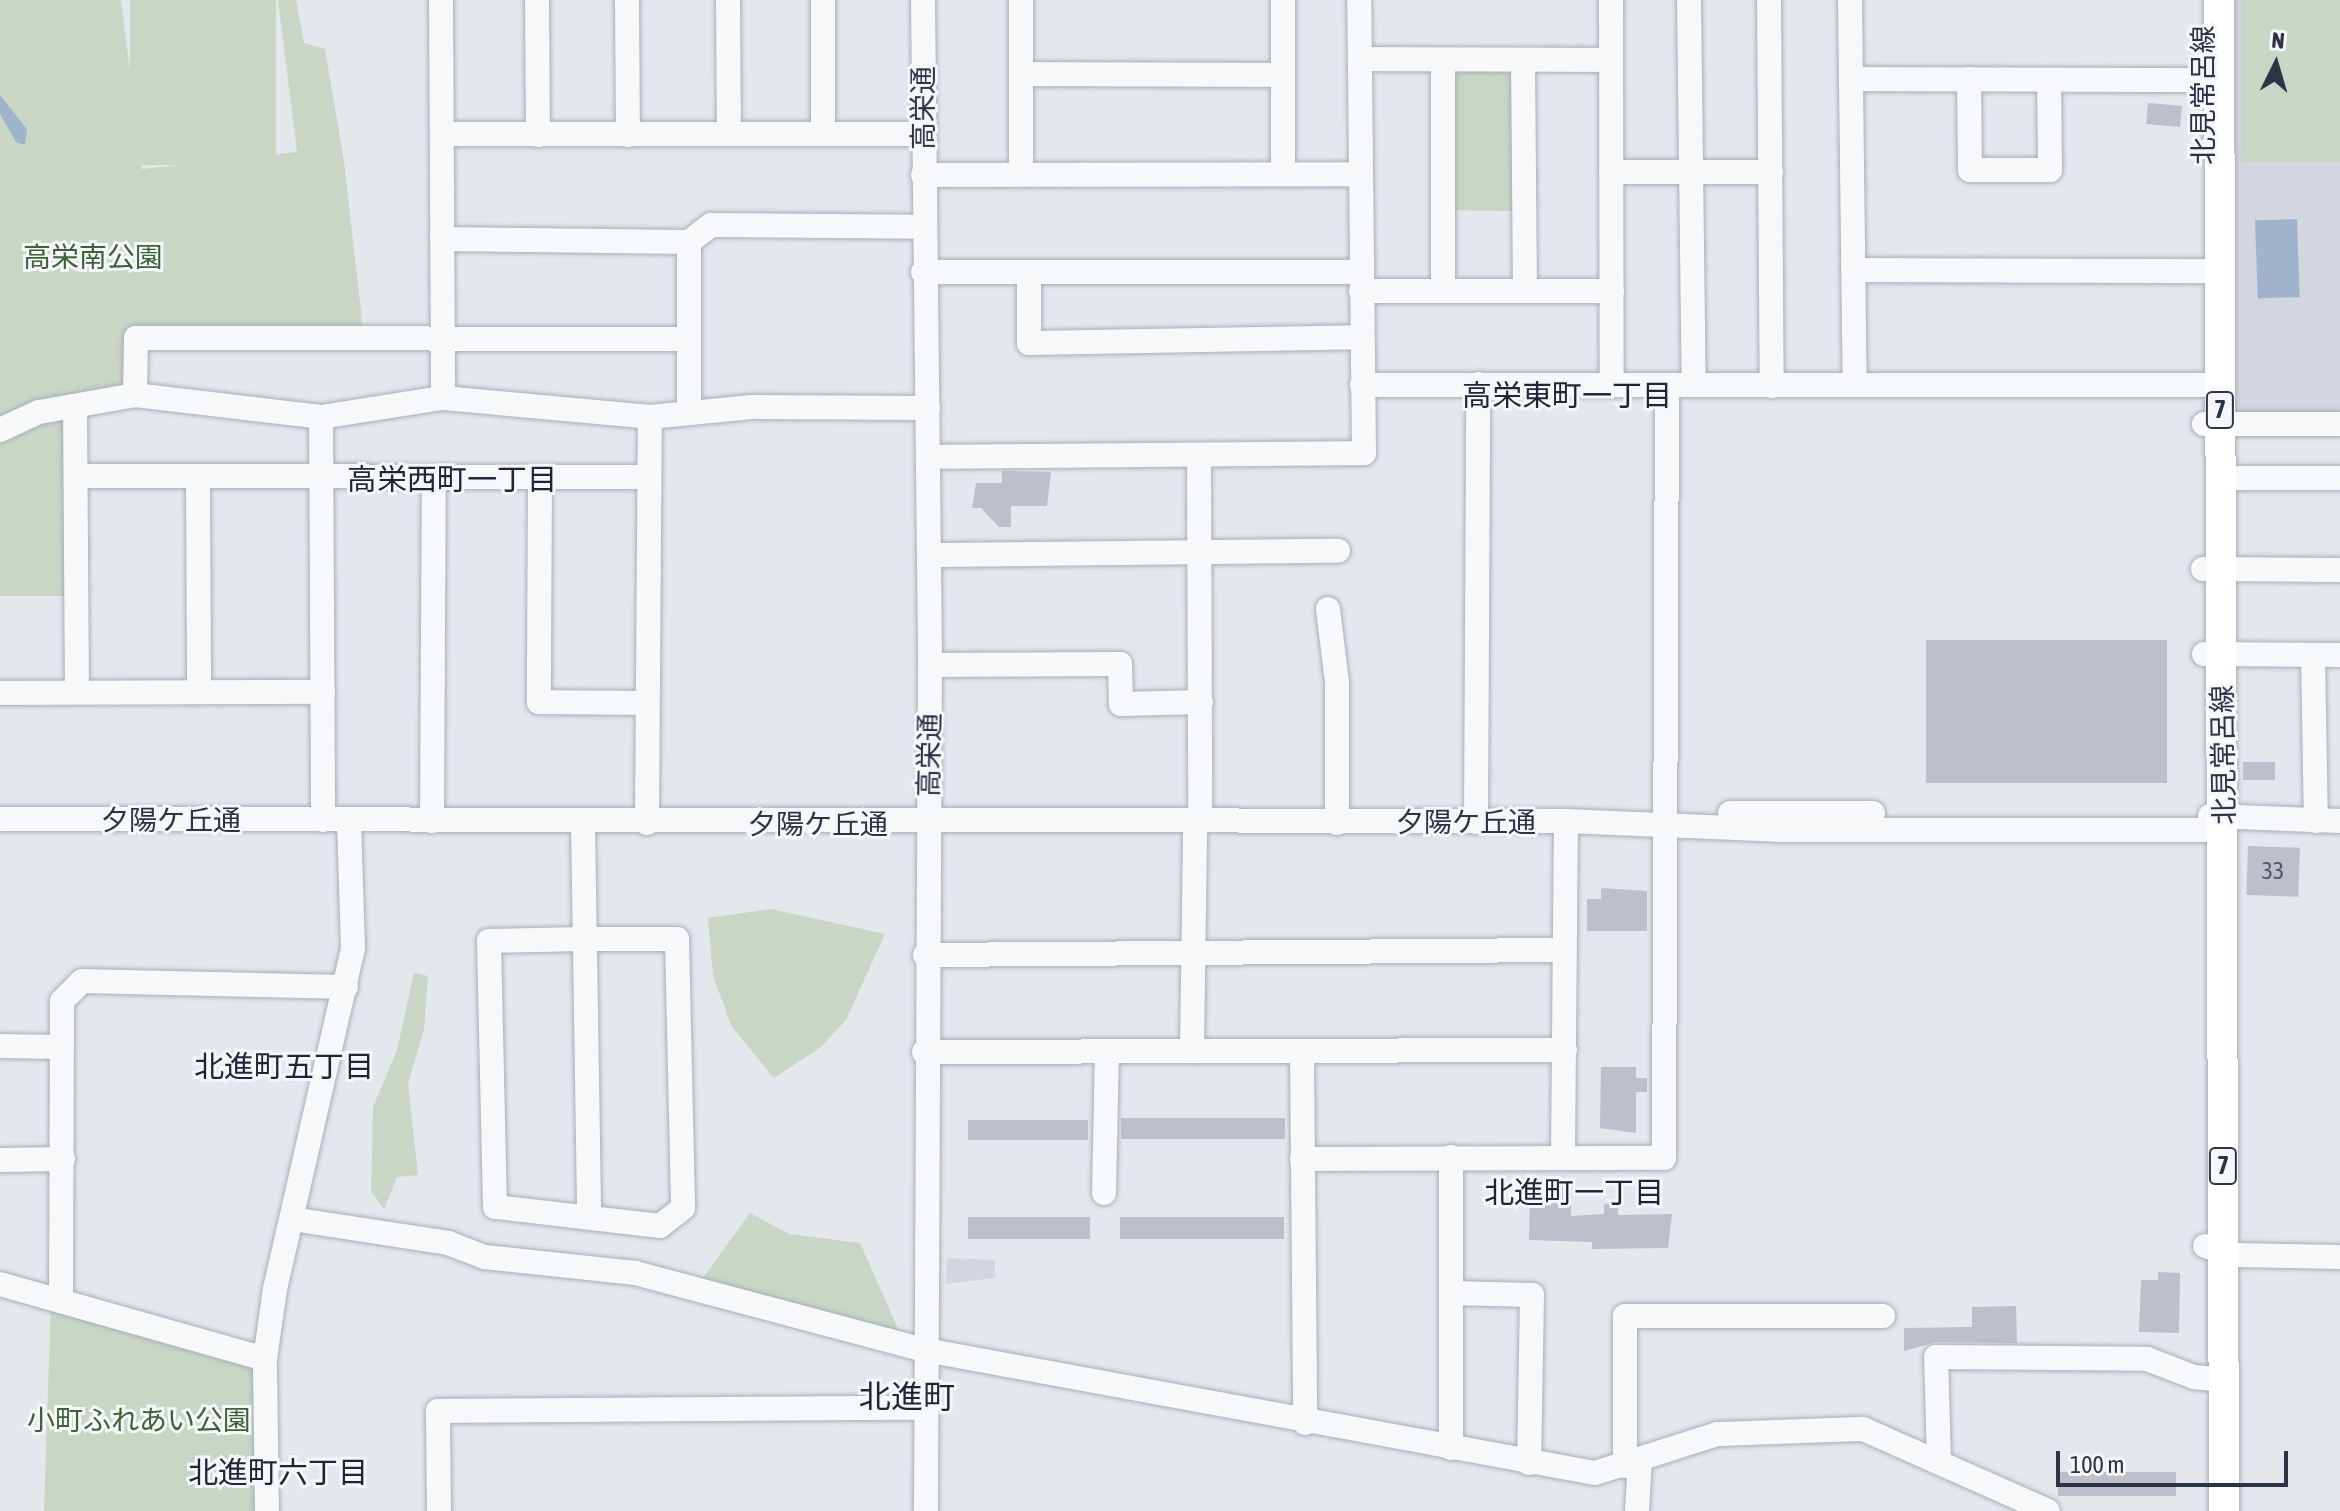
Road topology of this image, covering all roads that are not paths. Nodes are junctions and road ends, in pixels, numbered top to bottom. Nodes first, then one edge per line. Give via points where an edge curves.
1 (441, 0) edge
2 (537, 0) edge
3 (627, 0) edge
4 (728, 0) edge
5 (823, 0) edge
6 (923, 0) edge
7 (1021, 0) edge
8 (1283, 0) edge
9 (1359, 0) edge
10 (1611, 0) edge
11 (1689, 0) edge
12 (1769, 0) edge
13 (1850, 0) edge
14 (2202, 0) edge
15 (2219, 0) edge
16 (1360, 59) junction
17 (1443, 60) junction
18 (1611, 60) junction
19 (1523, 61) junction
20 (1022, 74) junction
21 (1283, 75) junction
22 (1851, 79) junction
23 (1969, 79) junction
24 (2211, 79) junction
25 (2049, 80) junction
26 (442, 134) junction
27 (729, 134) junction
28 (823, 134) junction
29 (923, 134) junction
30 (538, 135) junction
31 (628, 135) junction
32 (1611, 172) junction
33 (1771, 172) junction
34 (1690, 173) junction
35 (1021, 174) junction
36 (1283, 174) junction
37 (1360, 174) junction
38 (923, 175) junction
39 (923, 227) junction
40 (442, 239) junction
41 (689, 242) junction
42 (1853, 270) junction
43 (2212, 271) junction
44 (923, 272) junction
45 (1029, 276) junction
46 (1360, 281) junction
47 (1443, 290) junction
48 (1525, 290) junction
49 (1612, 291) junction
50 (1361, 337) junction
51 (442, 338) junction
52 (689, 339) junction
53 (1478, 384) junction
54 (1362, 385) junction
55 (1612, 385) junction
56 (1694, 385) junction
57 (1855, 385) junction
58 (2203, 385) junction
59 (1667, 386) junction
60 (1772, 386) junction
61 (135, 395) junction
62 (443, 398) junction
63 (75, 406) junction
64 (928, 408) junction
65 (689, 413) junction
66 (321, 417) junction
67 (650, 417) junction
68 (2212, 424) junction
69 (2340, 424) edge
70 (0, 430) edge
71 (929, 457) junction
72 (1199, 457) junction
73 (76, 476) junction
74 (323, 477) junction
75 (434, 477) junction
76 (540, 477) junction
77 (649, 477) junction
78 (198, 478) junction
79 (2221, 478) junction
80 (2340, 478) edge
81 (1338, 551) dead end
82 (1201, 554) junction
83 (930, 555) junction
84 (2212, 569) junction
85 (2340, 570) edge
86 (1328, 609) dead end
87 (2213, 654) junction
88 (2313, 655) junction
89 (2340, 655) edge
90 (930, 665) junction
91 (199, 691) junction
92 (77, 692) junction
93 (323, 692) junction
94 (0, 693) edge
95 (1201, 702) junction
96 (647, 703) junction
97 (0, 819) edge
98 (323, 820) junction
99 (349, 820) junction
100 (432, 821) junction
101 (1566, 821) junction
102 (1665, 821) junction
103 (2211, 821) junction
104 (2328, 821) edge
105 (1476, 822) junction
106 (583, 823) junction
107 (647, 823) junction
108 (1197, 823) junction
109 (1337, 823) junction
110 (928, 824) junction
111 (584, 939) junction
112 (1565, 950) junction
113 (925, 955) junction
114 (1193, 955) junction
115 (346, 987) junction
116 (0, 1046) edge
117 (60, 1047) junction
118 (1565, 1050) junction
119 (1107, 1051) junction
120 (1192, 1051) junction
121 (1302, 1051) junction
122 (924, 1052) junction
123 (1451, 1157) junction
124 (1563, 1157) junction
125 (63, 1159) junction
126 (1302, 1159) junction
127 (0, 1160) edge
128 (1104, 1193) dead end
129 (589, 1217) junction
130 (292, 1219) junction
131 (2214, 1249) junction
132 (2340, 1257) edge
133 (0, 1284) edge
134 (1451, 1293) junction
135 (61, 1301) junction
136 (1883, 1316) dead end
137 (925, 1350) junction
138 (265, 1359) junction
139 (2214, 1380) junction
140 (925, 1408) junction
141 (1305, 1423) junction
142 (1451, 1448) junction
143 (1939, 1462) junction
144 (1529, 1463) junction
145 (1633, 1463) junction
146 (267, 1511) edge
147 (439, 1511) edge
148 (926, 1511) edge
149 (1637, 1511) edge
150 (2048, 1511) edge
151 (2206, 1511) edge
152 (2224, 1511) edge

1 - 26 street
2 - 30 street
3 - 31 street
4 - 27 street
5 - 28 street
6 - 29 street, 高栄通
7 - 20 street
8 - 21 street
9 - 16 street
10 - 18 street
11 - 34 street
12 - 33 street
13 - 22 street
14 - 24 main road, 北見常呂線 / 7
15 - 24 main road, 北見常呂線 / 7
16 - 17 street
16 - 37 street
17 - 19 street
17 - 47 street
18 - 19 street
18 - 32 street
19 - 48 street
20 - 21 street
20 - 35 street
21 - 36 street
22 - 23 street
22 - 42 street
23 - 25 street
23 - 25 street via 1970,170 2050,170
24 - 25 street
24 - 43 main road, 北見常呂線 / 7
26 - 30 street
26 - 40 street
27 - 28 street
27 - 31 street
28 - 29 street
29 - 38 street, 高栄通
30 - 31 street
32 - 34 street
32 - 49 street
33 - 34 street
33 - 60 street
34 - 56 street
35 - 36 street
35 - 38 street
36 - 37 street
37 - 46 street
38 - 39 street, 高栄通
39 - 41 street via 711,225
39 - 44 street, 高栄通
40 - 41 street
40 - 51 street
41 - 52 street
42 - 43 street
42 - 57 street
43 - 58 main road, 北見常呂線 / 7
43 - 68 main road, 北見常呂線 / 7
44 - 45 street
44 - 64 street, 高栄通
45 - 46 street
45 - 50 street via 1029,343
46 - 47 street
46 - 50 street
47 - 48 street
48 - 49 street
49 - 55 street
50 - 54 street
51 - 52 street
51 - 61 street via 136,338
51 - 62 street
52 - 65 street
53 - 54 street
53 - 55 street
53 - 105 street
54 - 72 street via 1364,453
55 - 59 street
56 - 59 street
56 - 60 street
57 - 58 street
57 - 60 street
58 - 68 main road, 北見常呂線 / 7
59 - 102 street
61 - 63 street
61 - 66 street
62 - 66 street
62 - 67 street
63 - 70 street
63 - 73 street
64 - 65 street
64 - 71 street, 高栄通
65 - 67 street
66 - 74 street
67 - 77 street
68 - 69 street
68 - 79 main road, 北見常呂線 / 7
68 - 84 main road, 北見常呂線 / 7
71 - 72 street
71 - 83 street, 高栄通
72 - 82 street
73 - 78 street
73 - 92 street
74 - 75 street
74 - 78 street
74 - 93 street
75 - 76 street
75 - 100 street
76 - 77 street
76 - 96 street via 539,702
77 - 96 street
78 - 91 street
79 - 80 street
79 - 84 main road, 北見常呂線 / 7
81 - 82 street
82 - 83 street
82 - 95 street
83 - 90 street, 高栄通
84 - 85 street
84 - 87 main road, 北見常呂線 / 7
86 - 109 street via 1337,682
87 - 88 street
87 - 103 main road, 北見常呂線 / 7
88 - 89 street
88 - 104 street
90 - 95 street via 1120,664 1121,704
90 - 110 street, 高栄通
91 - 92 street
91 - 93 street
92 - 94 street
93 - 98 street
95 - 108 street
96 - 107 street
97 - 98 street, 夕陽ケ丘通
98 - 99 street, 夕陽ケ丘通
99 - 100 street, 夕陽ケ丘通
99 - 115 street via 353,948
100 - 106 street, 夕陽ケ丘通
101 - 102 street, 夕陽ケ丘通
101 - 105 street, 夕陽ケ丘通
101 - 112 street
102 - 103 street, 夕陽ケ丘通
102 - 124 street via 1664,1158
103 - 104 street, 夕陽ケ丘通
103 - 131 main road, 北見常呂線 / 7
105 - 109 street, 夕陽ケ丘通
106 - 107 street, 夕陽ケ丘通
106 - 111 street
107 - 110 street, 夕陽ケ丘通
108 - 109 street, 夕陽ケ丘通
108 - 110 street, 夕陽ケ丘通
108 - 114 street
110 - 113 street, 高栄通
111 - 129 street
111 - 129 street via 489,941 495,1207
111 - 129 street via 677,939 683,1208 660,1226
112 - 114 street
112 - 118 street
113 - 114 street
113 - 122 street, 高栄通
114 - 120 street
115 - 117 street via 82,981 62,1001
115 - 130 street
116 - 117 street
117 - 125 street
118 - 121 street
118 - 124 street
119 - 120 street
119 - 122 street
119 - 128 street
120 - 121 street
121 - 126 street
122 - 137 street, 高栄通
123 - 124 street
123 - 126 street
123 - 134 street
125 - 127 street
125 - 135 street
126 - 141 street
130 - 137 street via 448,1243 485,1257 635,1273
130 - 138 street
131 - 132 street
131 - 139 main road, 北見常呂線 / 7
133 - 135 street
134 - 142 street
134 - 144 street via 1532,1295
135 - 138 street
136 - 145 street via 1625,1316
137 - 140 street, 高栄通
137 - 141 street
138 - 146 street
139 - 143 street via 2147,1359 1936,1357
139 - 151 main road, 北見常呂線 / 7
139 - 152 main road, 北見常呂線 / 7
140 - 147 street via 438,1411
140 - 148 street, 高栄通
141 - 142 street
142 - 144 street
143 - 145 street via 1863,1429 1717,1434
143 - 150 street
144 - 145 street via 1595,1473
145 - 149 street

